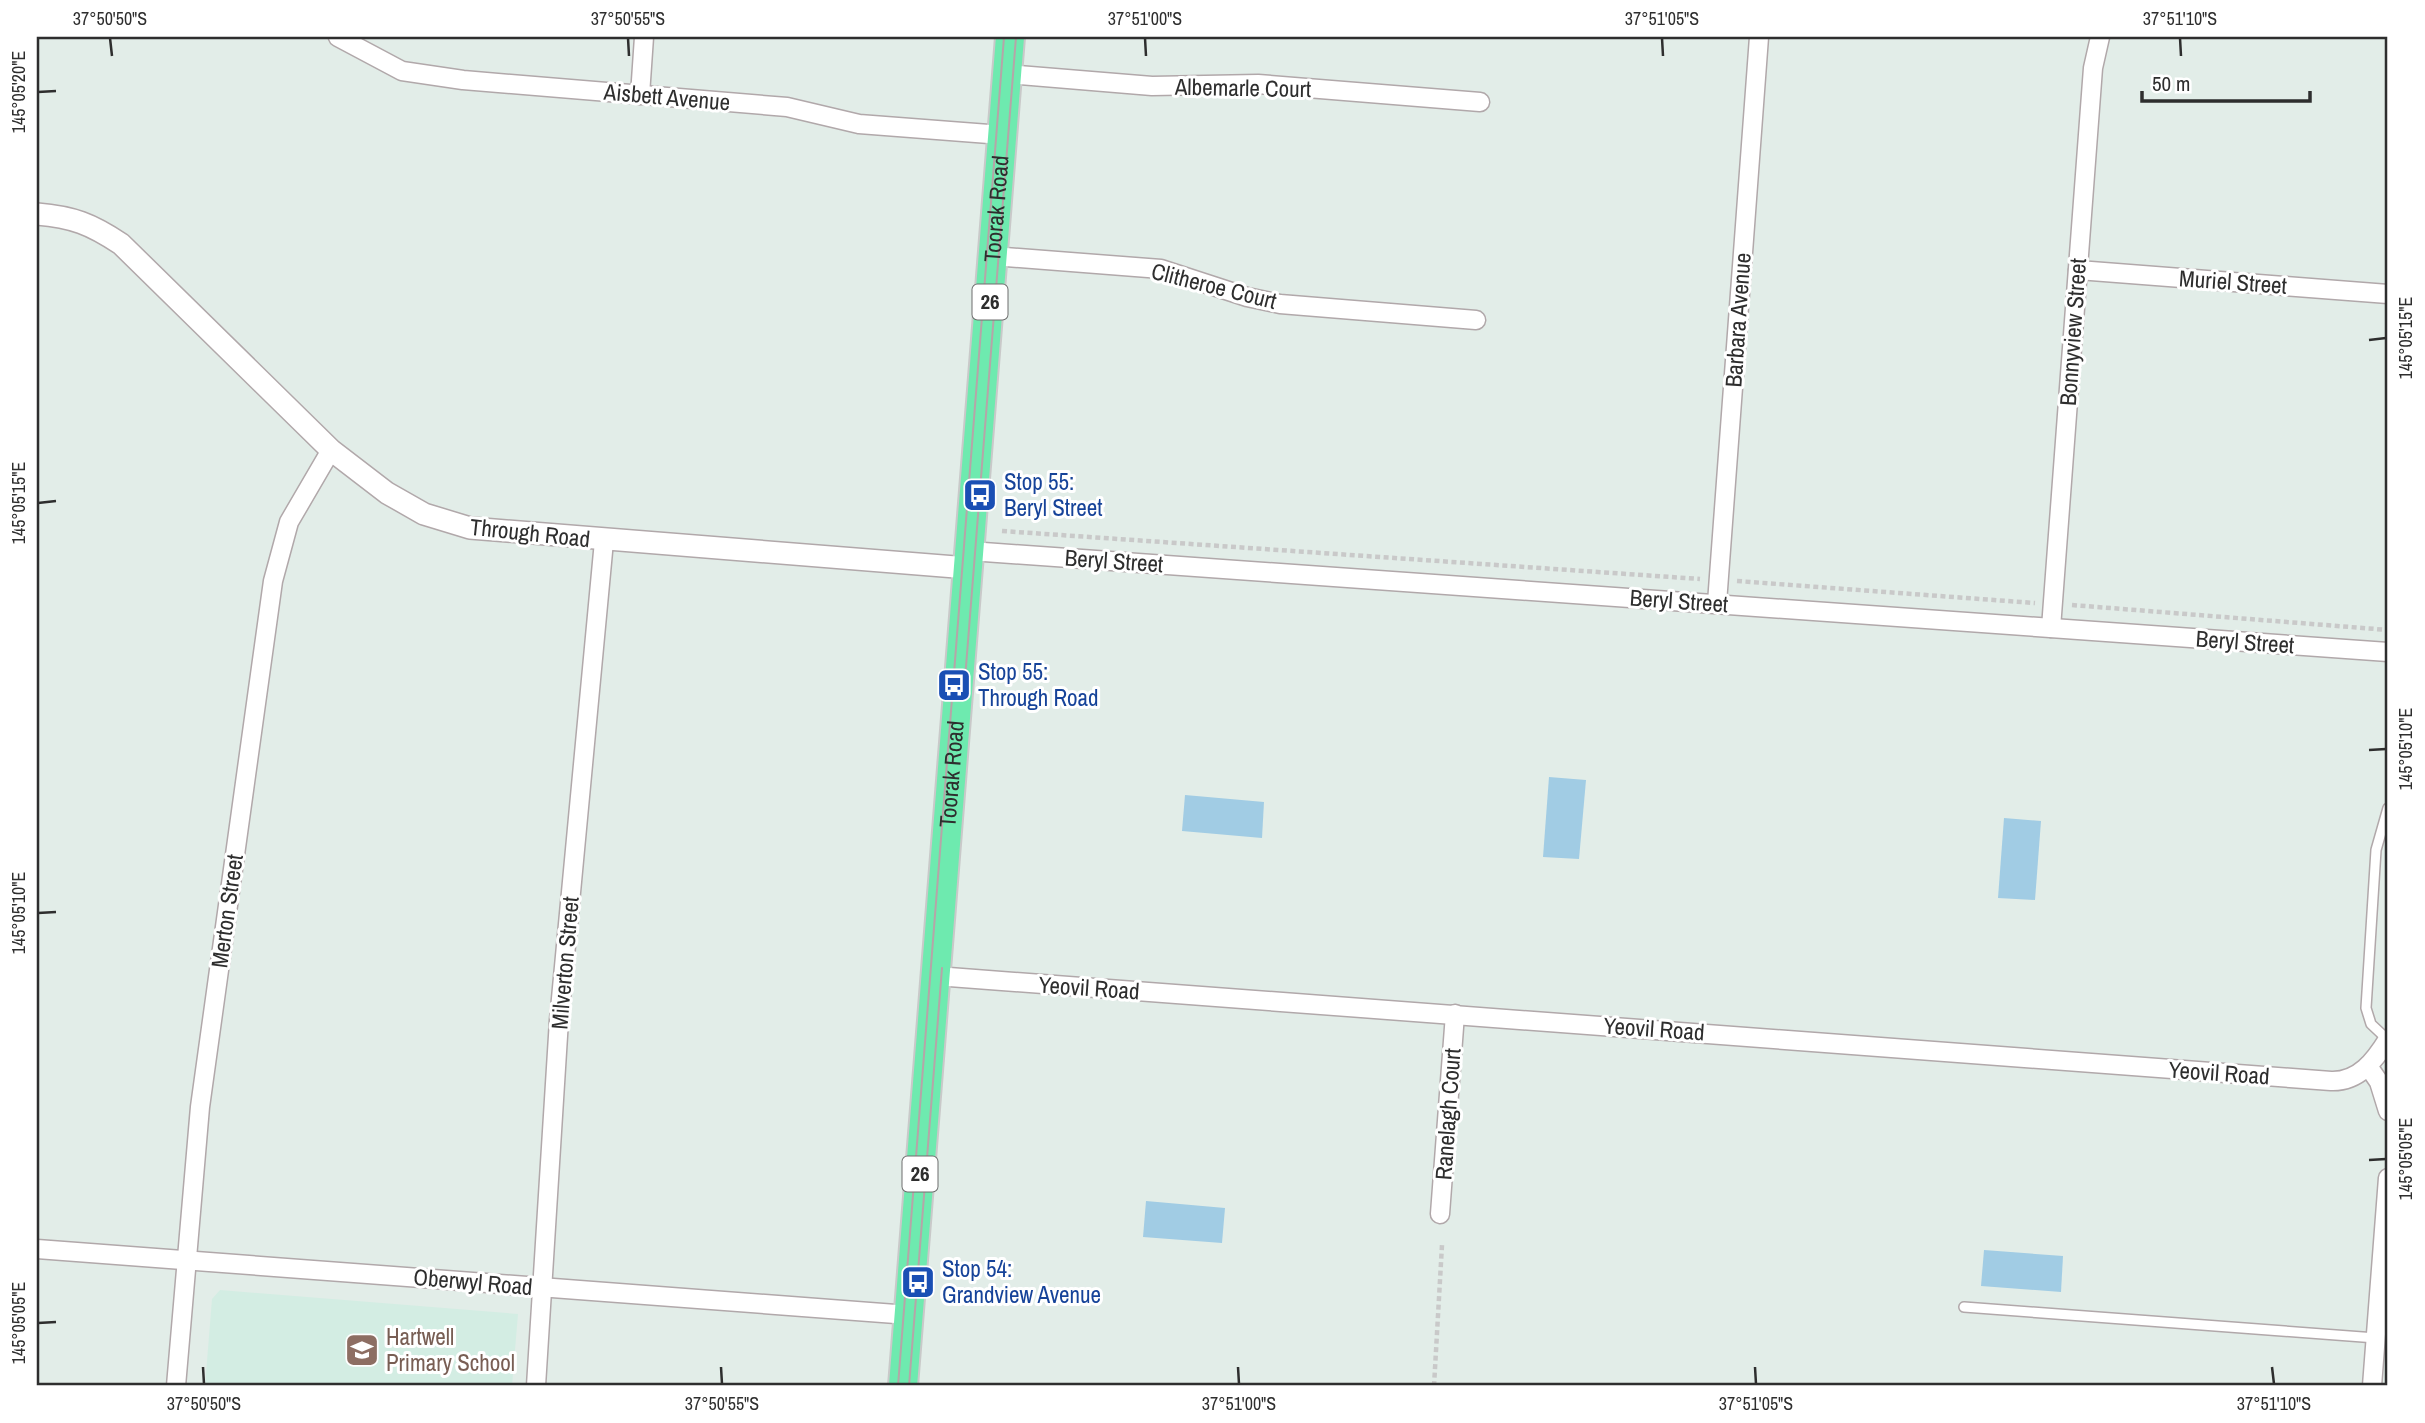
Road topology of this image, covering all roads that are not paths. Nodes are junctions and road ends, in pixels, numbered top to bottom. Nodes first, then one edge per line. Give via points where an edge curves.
1 (338, 37) edge
2 (645, 37) edge
3 (1010, 37) edge
4 (1759, 37) edge
5 (2100, 37) edge
6 (1007, 74) junction
7 (640, 95) junction
8 (1480, 102) dead end
9 (1002, 135) junction
10 (37, 214) edge
11 (993, 256) junction
12 (2078, 270) junction
13 (2388, 294) edge
14 (1476, 320) dead end
15 (331, 450) junction
16 (604, 541) junction
17 (969, 560) junction
18 (1717, 603) junction
19 (2052, 628) junction
20 (2388, 652) edge
21 (2388, 808) edge
22 (936, 976) junction
23 (1455, 1014) junction
24 (2388, 1040) edge
25 (2368, 1066) junction
26 (2388, 1111) edge
27 (2388, 1178) edge
28 (1440, 1214) dead end
29 (37, 1248) edge
30 (186, 1259) junction
31 (544, 1288) junction
32 (1964, 1307) dead end
33 (909, 1315) junction
34 (2376, 1338) junction
35 (176, 1386) edge
36 (536, 1386) edge
37 (903, 1386) edge
38 (2372, 1386) edge

1 - 7 street, Aisbett Avenue via 401,71
2 - 7 street
3 - 6 highway, Toorak Road / 26
4 - 18 street, Barbara Avenue
5 - 12 street, Bonnyview Street via 2093,68
6 - 8 street, Albemarle Court via 1152,86 1258,84
6 - 9 highway, Toorak Road / 26
7 - 9 street, Aisbett Avenue via 787,107 859,124
9 - 11 highway, Toorak Road / 26
10 - 15 street, Through Road via 92,225 121,244
11 - 14 street, Clitheroe Court via 1161,269 1262,301
11 - 17 highway, Toorak Road / 26
12 - 13 street, Muriel Street
12 - 19 street, Bonnyview Street
15 - 16 street, Through Road via 387,493 424,514 470,528
15 - 30 street, Merton Street via 289,523 273,581 200,1107
16 - 17 street, Through Road
16 - 31 street, Milverton Street via 559,1020
17 - 18 street, Beryl Street
17 - 22 highway, Toorak Road / 26
18 - 19 street, Beryl Street
19 - 20 street, Beryl Street
21 - 24 lane via 2376,850 2366,1009 2371,1024
22 - 23 street, Yeovil Road
22 - 33 highway, Toorak Road / 26
23 - 25 street, Yeovil Road via 2331,1082 2348,1080
23 - 28 street, Ranelagh Court
24 - 25 street
25 - 26 street via 2379,1082
27 - 34 street
29 - 30 street, Oberwyl Road
30 - 31 street, Oberwyl Road
30 - 35 street, Merton Street
31 - 33 street, Oberwyl Road
31 - 36 street, Milverton Street
32 - 34 lane
33 - 37 highway, Toorak Road / 26
34 - 38 street

